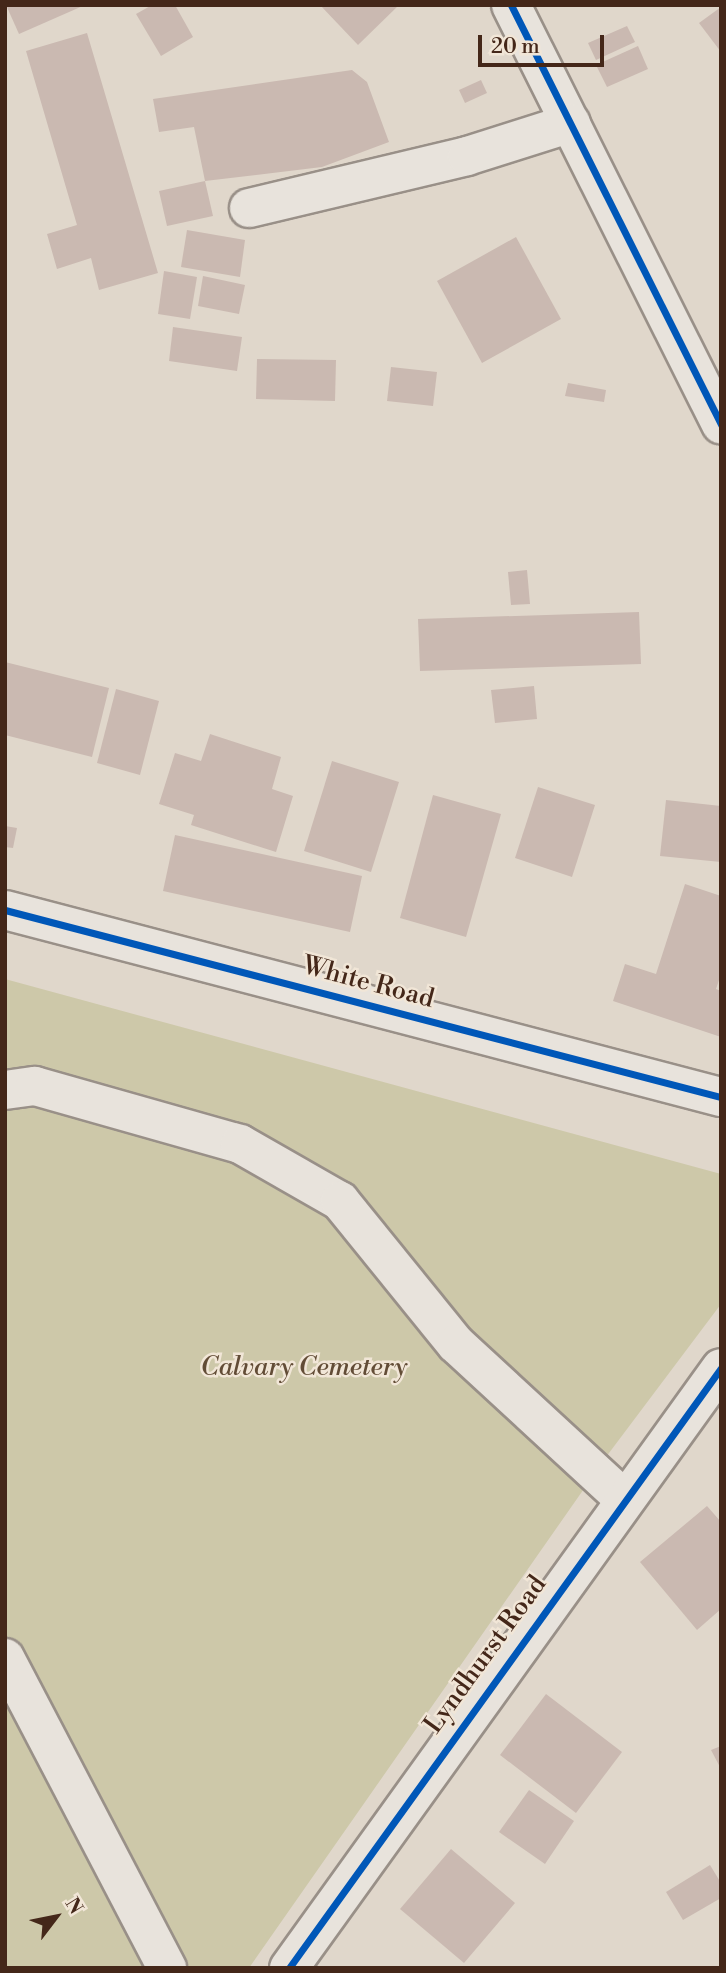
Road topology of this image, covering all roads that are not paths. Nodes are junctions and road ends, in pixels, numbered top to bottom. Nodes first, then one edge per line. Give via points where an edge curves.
1 (511, 5) edge
2 (570, 123) junction
3 (249, 208) dead end
4 (721, 424) edge
5 (5, 910) edge
6 (5, 1090) edge
7 (721, 1097) edge
8 (717, 1382) edge
9 (624, 1499) junction
10 (5, 1658) edge
11 (167, 1968) edge
12 (289, 1968) edge

1 - 2 street
2 - 3 street via 467,156
2 - 4 street
5 - 7 street, White Road
6 - 9 street via 35,1086 240,1144 340,1201 456,1344
8 - 9 street, Lyndhurst Road
9 - 12 street, Lyndhurst Road
10 - 11 street

